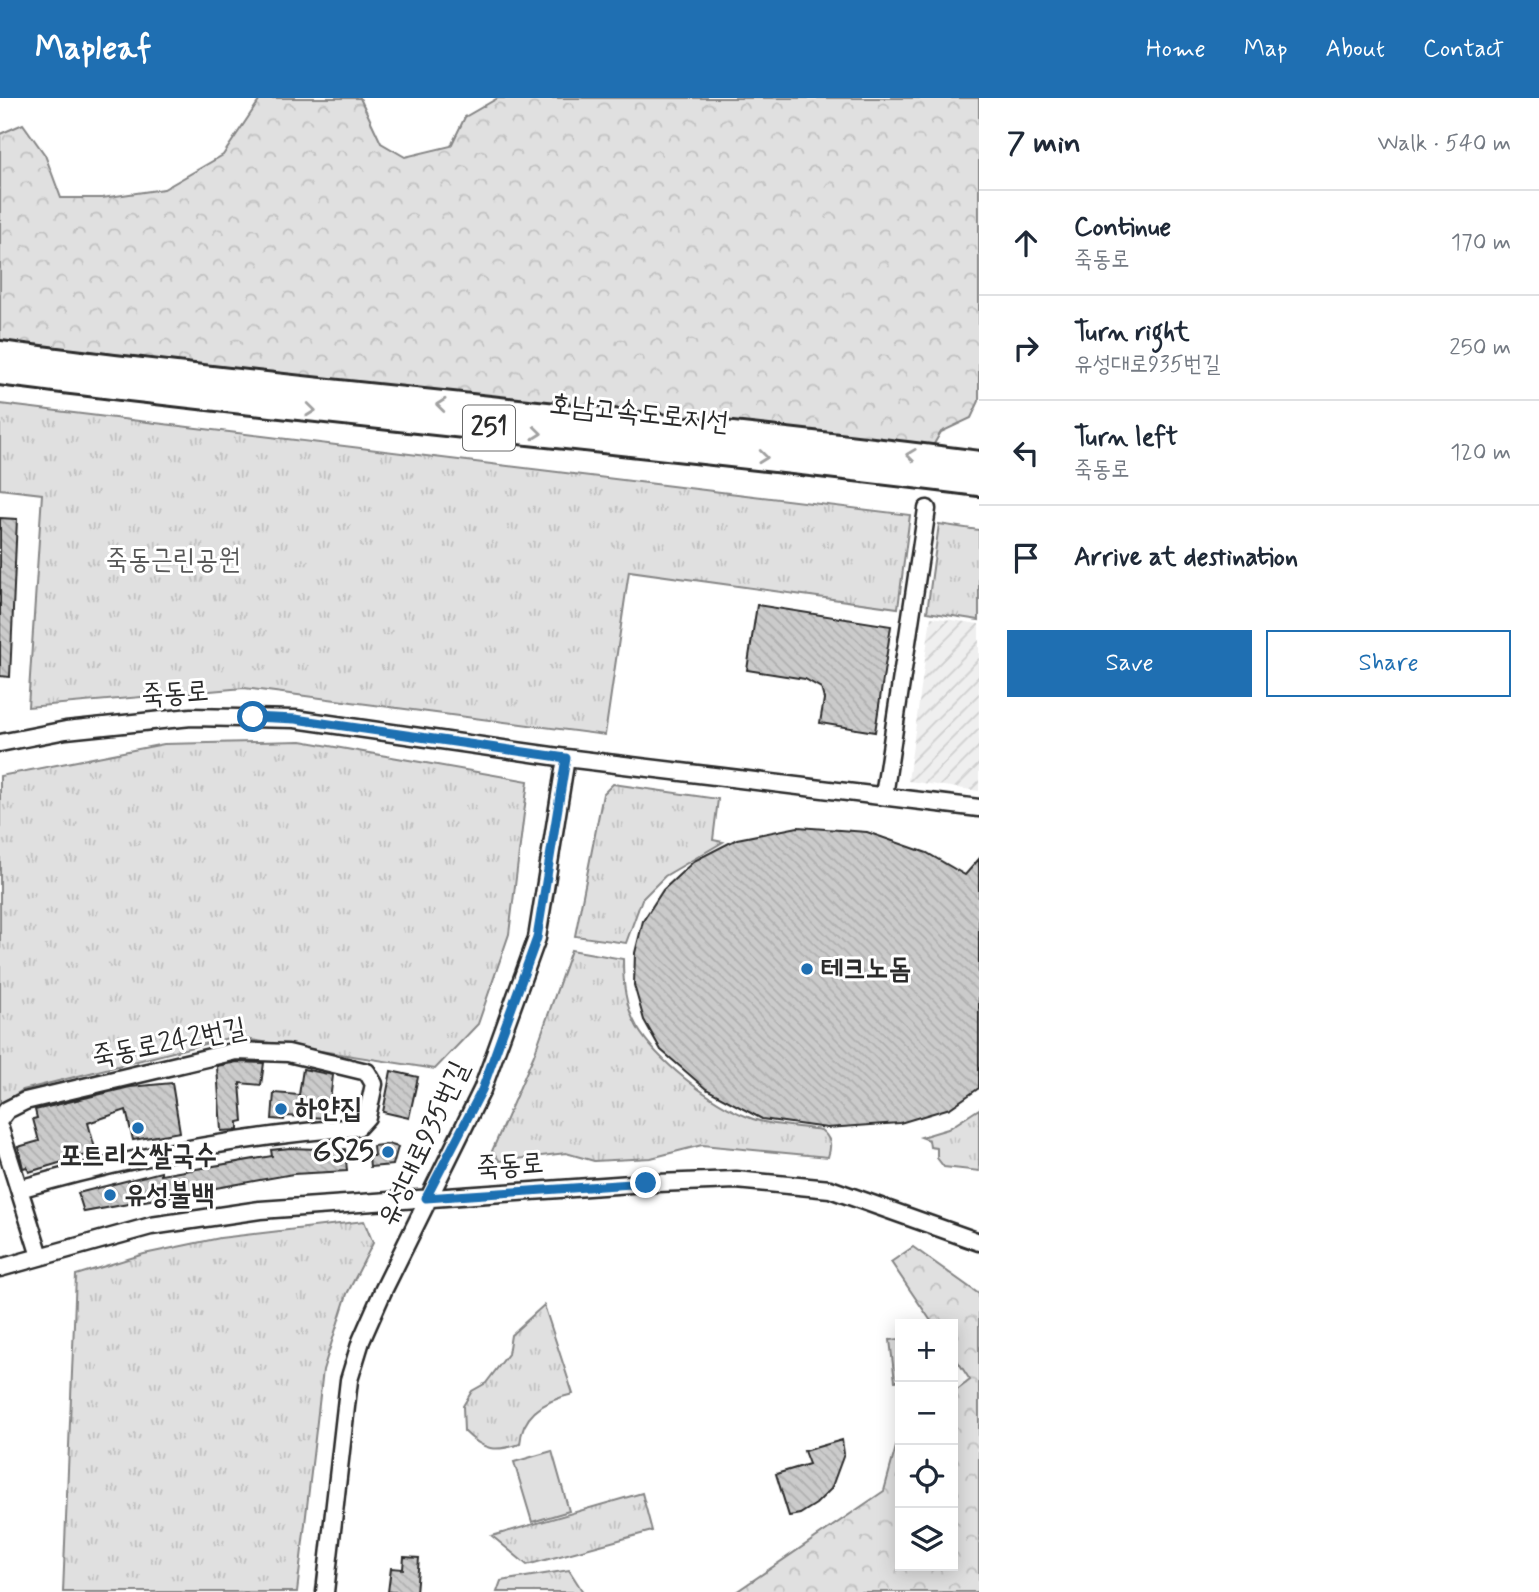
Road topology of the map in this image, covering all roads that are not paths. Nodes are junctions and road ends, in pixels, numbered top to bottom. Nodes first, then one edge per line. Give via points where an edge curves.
1 (0, 354) edge
2 (0, 372) edge
3 (979, 464) edge
4 (979, 483) edge
5 (927, 509) dead end
6 (0, 743) edge
7 (566, 758) junction
8 (884, 796) junction
9 (979, 808) edge
10 (0, 1119) edge
11 (0, 1129) edge
12 (19, 1189) junction
13 (426, 1198) junction
14 (979, 1242) edge
15 (40, 1256) junction
16 (0, 1268) edge
17 (325, 1592) edge

3 -> 1 highway, 호남고속도로지선 / 251 via 818,443 221,383
2 -> 4 highway, 호남고속도로지선 / 251
5 - 8 street
6 - 7 street, 죽동로 via 132,723 253,717
7 - 8 street, 죽동로
7 - 13 street, 유성대로935번길 via 537,938 482,1090
8 - 9 street, 죽동로
10 - 12 street, 죽동로242번길 via 25,1101 236,1051 288,1054 368,1072 374,1084 367,1117 358,1127 297,1132 124,1161
11 - 12 street
12 - 15 street
13 - 14 street, 죽동로 via 659,1183 795,1183 855,1196
13 - 15 street, 죽동로 via 232,1214 151,1226
13 - 17 street, 유성대로935번길 via 361,1341 349,1380
15 - 16 street, 죽동로

